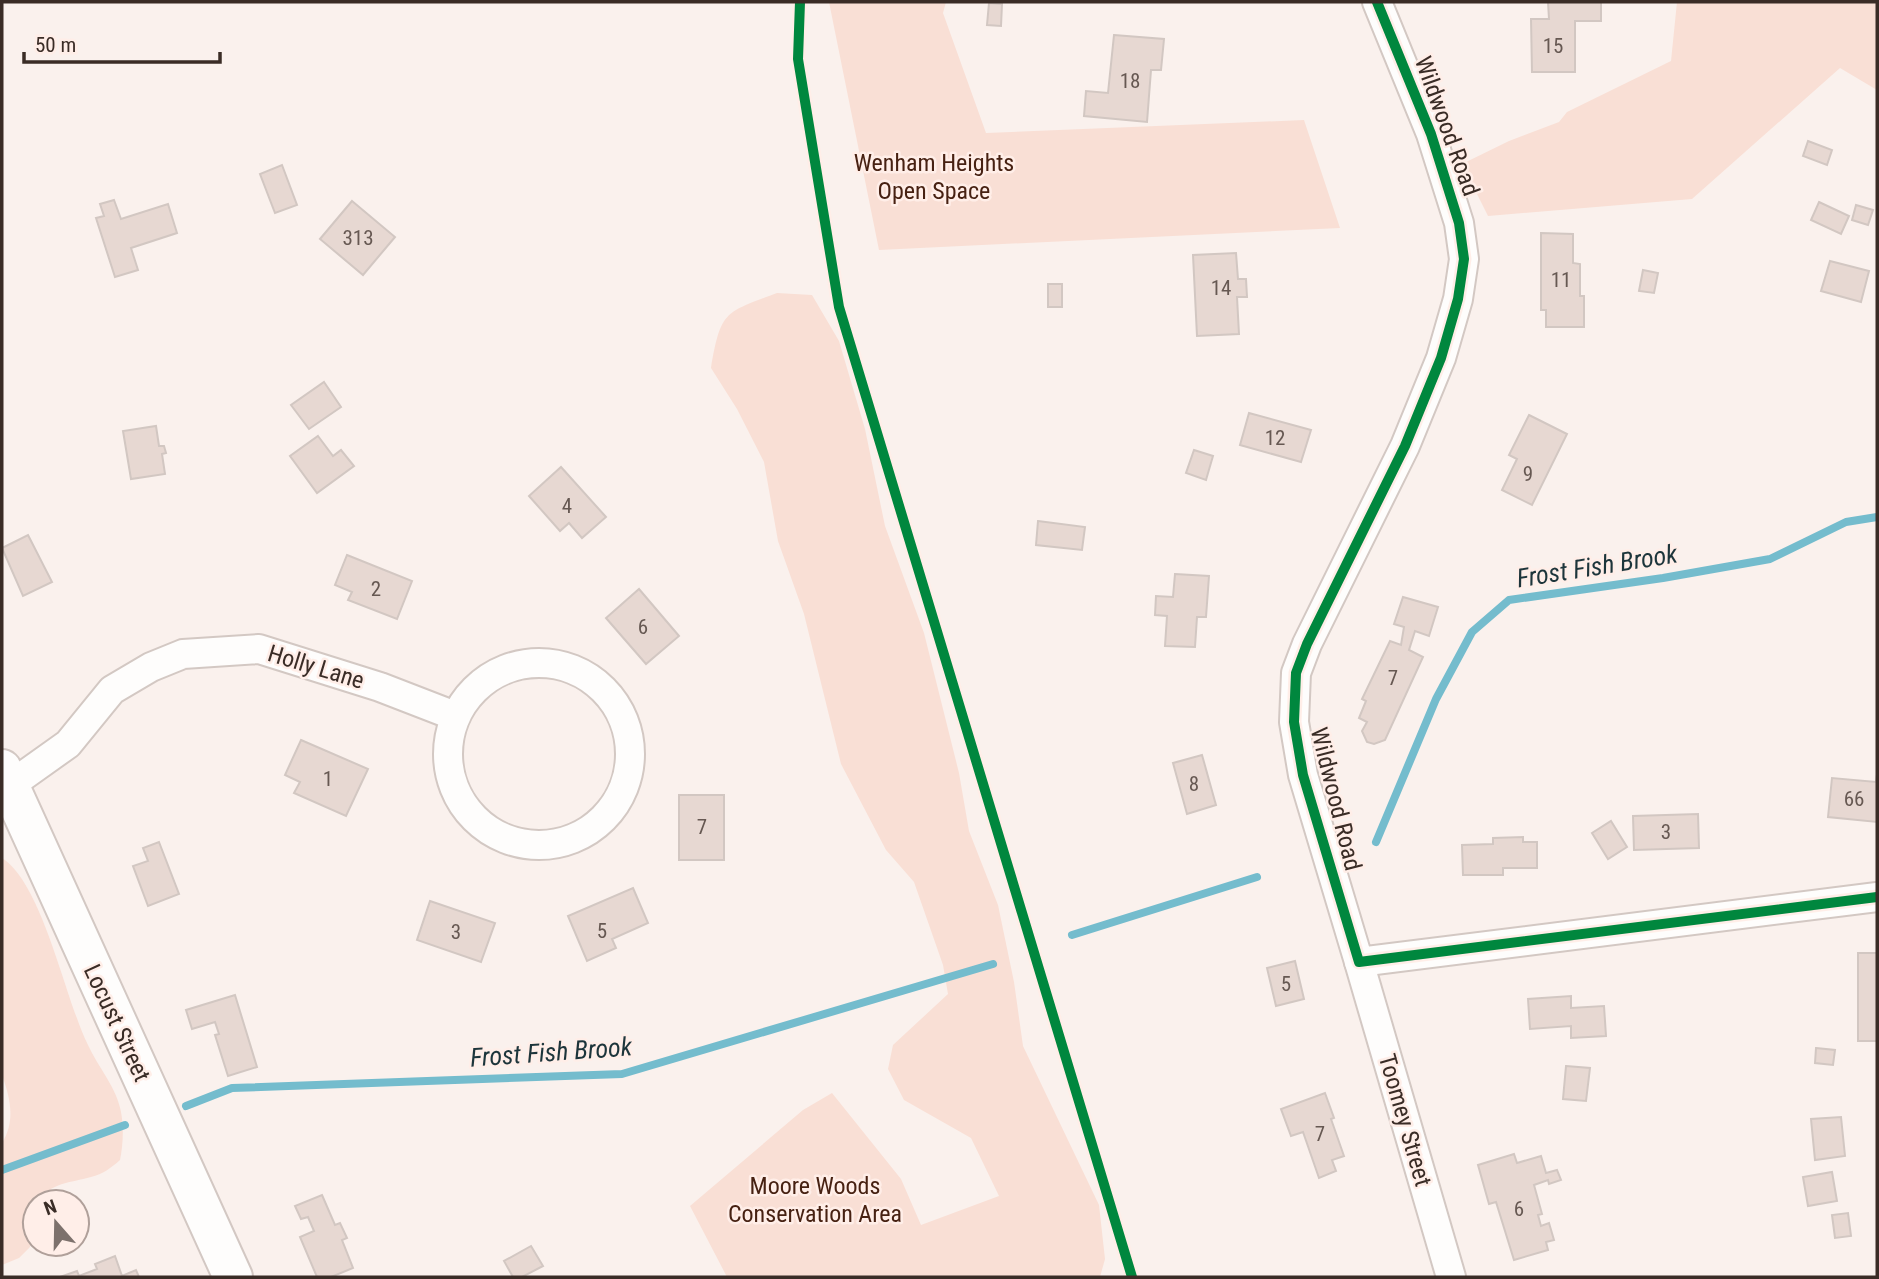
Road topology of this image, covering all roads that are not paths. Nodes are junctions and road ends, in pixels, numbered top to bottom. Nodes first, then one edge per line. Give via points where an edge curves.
1 (1377, 2) edge
2 (455, 716) junction
3 (6, 778) edge
4 (1877, 897) edge
5 (1359, 962) junction
6 (233, 1277) edge
7 (1451, 1277) edge

1 - 5 street, Wildwood Road via 1435,146 1457,214 1464,259 1441,358 1405,446 1296,673 1294,722 1303,775
2 - 2 street via 448,741 448,768 455,793 469,815 489,832 513,843 565,842 589,831 609,814 625,788 631,757 627,726 612,698 589,677 560,665 528,663 499,672 473,690
2 - 3 street, Holly Lane via 259,649 183,654 112,690 68,744
3 - 6 main road, Locust Street
4 - 5 street
5 - 7 street, Toomey Street

